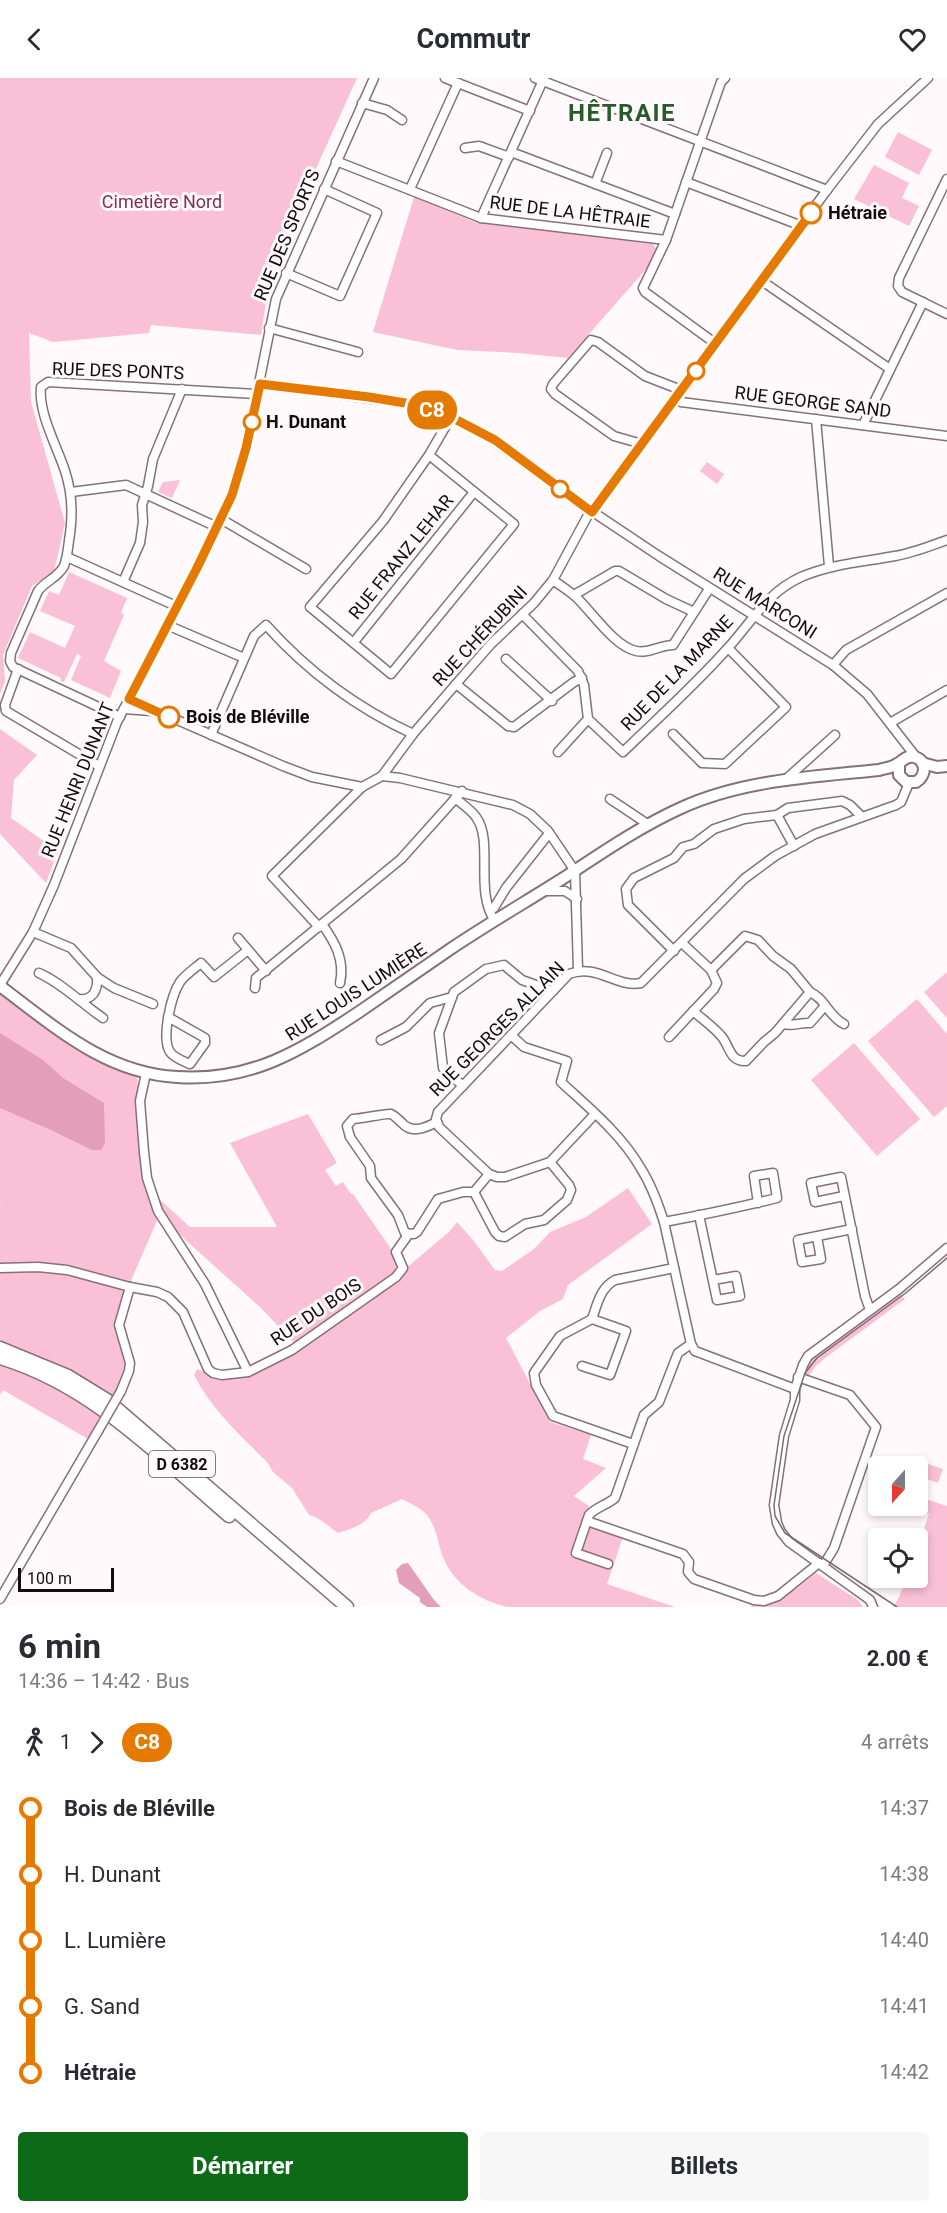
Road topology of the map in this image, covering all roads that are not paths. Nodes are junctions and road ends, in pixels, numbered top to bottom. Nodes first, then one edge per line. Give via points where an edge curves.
1 (374, 78) edge
2 (445, 78) edge
3 (725, 78) edge
4 (928, 78) edge
5 (541, 79) edge
6 (458, 83) junction
7 (362, 103) junction
8 (530, 111) junction
9 (402, 120) dead end
10 (700, 142) junction
11 (465, 148) dead end
12 (607, 153) dead end
13 (510, 155) junction
14 (336, 161) junction
15 (947, 179) edge
16 (686, 182) junction
17 (595, 184) junction
18 (324, 189) junction
19 (410, 189) junction
20 (827, 190) junction
21 (675, 214) junction
22 (481, 218) junction
23 (802, 225) junction
24 (666, 240) junction
25 (286, 273) junction
26 (762, 281) junction
27 (923, 302) junction
28 (947, 314) edge
29 (269, 328) junction
30 (716, 344) junction
31 (358, 352) dead end
32 (890, 369) junction
33 (260, 384) junction
34 (182, 389) junction
35 (681, 390) junction
36 (257, 394) junction
37 (676, 399) junction
38 (451, 417) junction
39 (816, 419) junction
40 (863, 425) junction
41 (947, 436) edge
42 (642, 444) junction
43 (429, 455) junction
44 (71, 492) junction
45 (474, 492) junction
46 (146, 494) junction
47 (592, 512) junction
48 (219, 523) junction
49 (947, 540) edge
50 (67, 557) junction
51 (829, 566) junction
52 (306, 569) dead end
53 (553, 580) junction
54 (123, 582) junction
55 (710, 589) junction
56 (947, 593) edge
57 (574, 595) junction
58 (176, 606) junction
59 (694, 612) junction
60 (522, 614) junction
61 (754, 616) junction
62 (167, 625) junction
63 (354, 642) junction
64 (728, 648) junction
65 (244, 658) junction
66 (506, 660) dead end
67 (833, 665) junction
68 (18, 669) junction
69 (582, 678) junction
70 (456, 684) junction
71 (947, 690) edge
72 (129, 699) junction
73 (552, 700) junction
74 (157, 711) junction
75 (122, 713) junction
76 (588, 718) junction
77 (890, 723) junction
78 (413, 734) junction
79 (673, 734) dead end
80 (211, 735) junction
81 (835, 735) dead end
82 (558, 752) dead end
83 (913, 763) junction
84 (99, 766) junction
85 (942, 766) edge
86 (879, 770) junction
87 (382, 776) junction
88 (899, 776) junction
89 (784, 781) junction
90 (909, 783) junction
91 (362, 787) junction
92 (458, 795) junction
93 (610, 799) dead end
94 (777, 815) junction
95 (861, 816) junction
96 (649, 825) junction
97 (547, 836) dead end
98 (794, 846) junction
99 (575, 871) junction
100 (537, 893) junction
101 (577, 899) junction
102 (490, 910) junction
103 (495, 921) junction
104 (320, 926) junction
105 (33, 932) junction
106 (238, 938) dead end
107 (682, 943) junction
108 (248, 950) junction
109 (674, 951) junction
110 (578, 970) junction
111 (711, 970) junction
112 (266, 971) junction
113 (39, 973) dead end
114 (97, 977) junction
115 (340, 983) dead end
116 (0, 985) edge
117 (255, 988) dead end
118 (552, 991) junction
119 (810, 992) junction
120 (452, 997) junction
121 (78, 999) junction
122 (153, 1004) dead end
123 (824, 1007) junction
124 (693, 1011) junction
125 (168, 1017) junction
126 (103, 1018) dead end
127 (783, 1024) junction
128 (844, 1024) dead end
129 (511, 1035) junction
130 (669, 1037) dead end
131 (381, 1040) dead end
132 (146, 1073) junction
133 (463, 1086) junction
134 (595, 1114) junction
135 (437, 1122) junction
136 (550, 1162) junction
137 (489, 1174) junction
138 (474, 1192) junction
139 (844, 1196) dead end
140 (758, 1203) dead end
141 (699, 1215) junction
142 (664, 1222) junction
143 (852, 1229) junction
144 (408, 1234) junction
145 (817, 1237) dead end
146 (947, 1248) edge
147 (0, 1268) edge
148 (674, 1268) junction
149 (713, 1280) dead end
150 (130, 1287) junction
151 (870, 1310) junction
152 (592, 1320) junction
153 (691, 1344) junction
154 (0, 1348) edge
155 (0, 1358) edge
156 (582, 1366) dead end
157 (248, 1372) junction
158 (798, 1377) junction
159 (795, 1389) junction
160 (633, 1444) junction
161 (587, 1521) junction
162 (608, 1564) dead end
163 (821, 1565) junction
164 (0, 1599) edge
165 (334, 1607) edge
166 (347, 1607) edge
167 (873, 1607) edge

1 - 7 street, RUE DES SPORTS
2 - 6 street
3 - 10 street
4 - 20 street, RUE CHÉRUBINI via 878,124
5 - 8 street
5 - 10 street
6 - 8 street
6 - 19 street
7 - 9 street via 387,110
7 - 14 street, RUE DES SPORTS
8 - 13 street
10 - 16 street
10 - 20 street
11 - 13 street via 479,146
12 - 17 street
13 - 17 street
13 - 22 street
14 - 18 street, RUE DES SPORTS
14 - 19 street, RUE DE LA HÊTRAIE
15 - 27 street via 899,278 902,292
16 - 21 street
16 - 23 street
17 - 21 street
18 - 25 street, RUE DES SPORTS
18 - 25 street via 378,213 340,296
19 - 22 street, RUE DE LA HÊTRAIE
20 - 23 street, RUE CHÉRUBINI
21 - 24 street
22 - 24 street, RUE DE LA HÊTRAIE
23 - 26 street, RUE CHÉRUBINI
24 - 30 street via 643,288
25 - 29 street, RUE DES SPORTS
26 - 30 street, RUE CHÉRUBINI
26 - 32 street
27 - 28 street
27 - 32 street
29 - 31 street
29 - 33 street, RUE DES SPORTS
30 - 35 street, RUE CHÉRUBINI
32 - 40 street
33 - 36 street, RUE HENRI DUNANT
33 - 38 street via 408,404
34 - 36 street, RUE DES PONTS
34 - 44 street, RUE DES PONTS via 43,383 40,392 46,416
34 - 46 street via 158,445
35 - 37 street, RUE CHÉRUBINI
35 - 42 street via 645,376 591,340 553,384 555,394 614,436
36 - 48 street, RUE HENRI DUNANT via 242,465
37 - 39 street, RUE GEORGE SAND
37 - 42 street, RUE CHÉRUBINI
38 - 43 street
38 - 47 street via 495,440
39 - 40 street, RUE GEORGE SAND
39 - 51 street
40 - 41 street, RUE GEORGE SAND
42 - 47 street, RUE CHÉRUBINI
43 - 45 street
43 - 63 street via 383,521 310,607
44 - 46 street via 126,485
44 - 50 street, RUE DES PONTS
45 - 63 street, RUE FRANZ LEHAR
45 - 63 street via 514,524 391,674
46 - 48 street
46 - 54 street via 140,543
47 - 53 street, RUE CHÉRUBINI
47 - 55 street, RUE MARCONI
48 - 52 street
48 - 58 street, RUE HENRI DUNANT
49 - 51 street, RUE DE LA MARNE via 897,556
50 - 54 street
50 - 68 street, RUE DES PONTS via 56,577 38,591 11,653 11,664
51 - 61 street, RUE DE LA MARNE via 776,592
53 - 57 street
53 - 60 street, RUE CHÉRUBINI
54 - 58 street
55 - 59 street
55 - 61 street, RUE MARCONI
56 - 67 street via 846,650
57 - 59 street via 619,571
57 - 59 street via 608,631 636,651 672,645
58 - 62 street, RUE HENRI DUNANT
60 - 69 street
60 - 70 street, RUE CHÉRUBINI
61 - 64 street, RUE DE LA MARNE
61 - 67 street, RUE MARCONI
62 - 65 street
62 - 72 street, RUE HENRI DUNANT
64 - 76 street, RUE DE LA MARNE via 623,752
64 - 79 street via 786,707 725,764 702,763
65 - 78 street via 254,636 266,625 339,692
65 - 80 street
66 - 73 street
67 - 77 street, RUE MARCONI via 867,694
68 - 75 street
68 - 84 street via 4,705 6,711
69 - 73 street
69 - 76 street
70 - 73 street via 514,727
70 - 78 street, RUE CHÉRUBINI
71 - 77 street
72 - 74 street
72 - 75 street, RUE HENRI DUNANT
74 - 75 street
74 - 80 street
75 - 84 street, RUE HENRI DUNANT
76 - 82 street
77 - 83 street, RUE MARCONI
78 - 87 street, RUE CHÉRUBINI
80 - 91 street via 312,777
81 - 89 street
83 - 85 main road, RUE LOUIS LUMIÈRE
83 - 86 main road, RUE LOUIS LUMIÈRE
83 - 88 main road
83 - 90 main road via 919,781
84 - 105 street, RUE HENRI DUNANT
86 - 88 main road, RUE LOUIS LUMIÈRE
86 - 89 main road, RUE LOUIS LUMIÈRE
87 - 91 street
87 - 92 street
88 - 90 main road, RUE LOUIS LUMIÈRE
89 - 96 main road, RUE LOUIS LUMIÈRE via 723,792
90 - 95 street via 901,802
91 - 104 street via 272,876
92 - 99 street via 513,805 530,814 548,831
92 - 102 street via 477,817 483,833
92 - 104 street via 401,859
93 - 96 street
94 - 95 street via 788,808 842,801
94 - 98 street
94 - 109 street via 744,819 714,829 684,847 674,858 629,882 628,905
95 - 98 street
96 - 99 main road, RUE LOUIS LUMIÈRE
97 - 102 street
98 - 107 street via 744,879
99 - 100 main road, RUE LOUIS LUMIÈRE
99 - 101 street, RUE GEORGES ALLAIN
100 - 101 street via 565,891
100 - 103 main road, RUE LOUIS LUMIÈRE
101 - 110 street, RUE GEORGES ALLAIN
102 - 103 street
103 - 132 main road, RUE LOUIS LUMIÈRE via 289,1056 217,1076
104 - 112 street
104 - 115 street via 337,948
105 - 114 street via 71,948
105 - 116 street, RUE HENRI DUNANT
106 - 108 street
107 - 109 street
107 - 111 street
108 - 112 street
108 - 125 street via 214,977 201,963 181,980
109 - 110 street via 638,984
110 - 118 street, RUE GEORGES ALLAIN
111 - 119 street via 745,936 758,940
111 - 124 street via 717,983
112 - 117 street via 256,978
113 - 121 street via 64,986
114 - 121 street via 93,995
114 - 122 street
116 - 132 main road, RUE LOUIS LUMIÈRE via 89,1051
118 - 120 street via 522,980 504,965 486,969
118 - 129 street, RUE GEORGES ALLAIN
119 - 123 street via 824,1002
119 - 127 street
120 - 131 street via 430,1004 406,1027
120 - 133 street via 439,1042 443,1068
121 - 126 street
123 - 127 street via 810,1023
123 - 128 street
124 - 127 street via 722,1037 729,1053 741,1062
124 - 130 street
125 - 125 street via 168,1048 171,1054 190,1064 205,1038
129 - 133 street, RUE GEORGES ALLAIN
129 - 134 street via 524,1047 567,1062 561,1082
132 - 157 street via 140,1101 144,1152 147,1178 158,1211 205,1284
133 - 135 street, RUE GEORGES ALLAIN via 438,1112
134 - 136 street
134 - 142 street via 640,1166
135 - 137 street, RUE GEORGES ALLAIN
135 - 144 street via 414,1130 393,1114 386,1114 353,1119 347,1126 370,1166 371,1178
136 - 137 street via 506,1177
136 - 138 street via 569,1185 567,1200 544,1220 525,1224 505,1237 495,1232
137 - 138 street
138 - 144 street via 438,1199 417,1232
139 - 143 street
140 - 141 street
141 - 142 street
141 - 149 street
142 - 148 street
143 - 145 street
143 - 151 street
144 - 157 street, RUE DU BOIS via 396,1252 403,1268 396,1276 292,1350
146 - 151 street
147 - 150 street, RUE DU BOIS via 67,1270
148 - 152 street via 608,1284
148 - 153 street
150 - 157 street, RUE DU BOIS via 157,1292 177,1304 213,1373
150 - 164 street, bridge via 119,1325 130,1363 122,1391
151 - 158 street via 808,1356
152 - 156 street via 626,1331 610,1375
152 - 160 street via 560,1336 534,1373 536,1385 553,1416
153 - 159 street via 702,1356
153 - 160 street via 673,1361 659,1402 644,1415
154 - 166 highway, D 6382 via 68,1376 107,1400
155 - 165 highway, D 6382 via 87,1398
158 - 159 street
158 - 163 street via 850,1395 876,1428 831,1554
159 - 163 street via 782,1447 774,1512 789,1542
160 - 161 street via 615,1498 592,1511
161 - 162 street via 576,1553
161 - 163 street via 683,1554 694,1579 756,1600 773,1599
163 - 167 street via 870,1600

